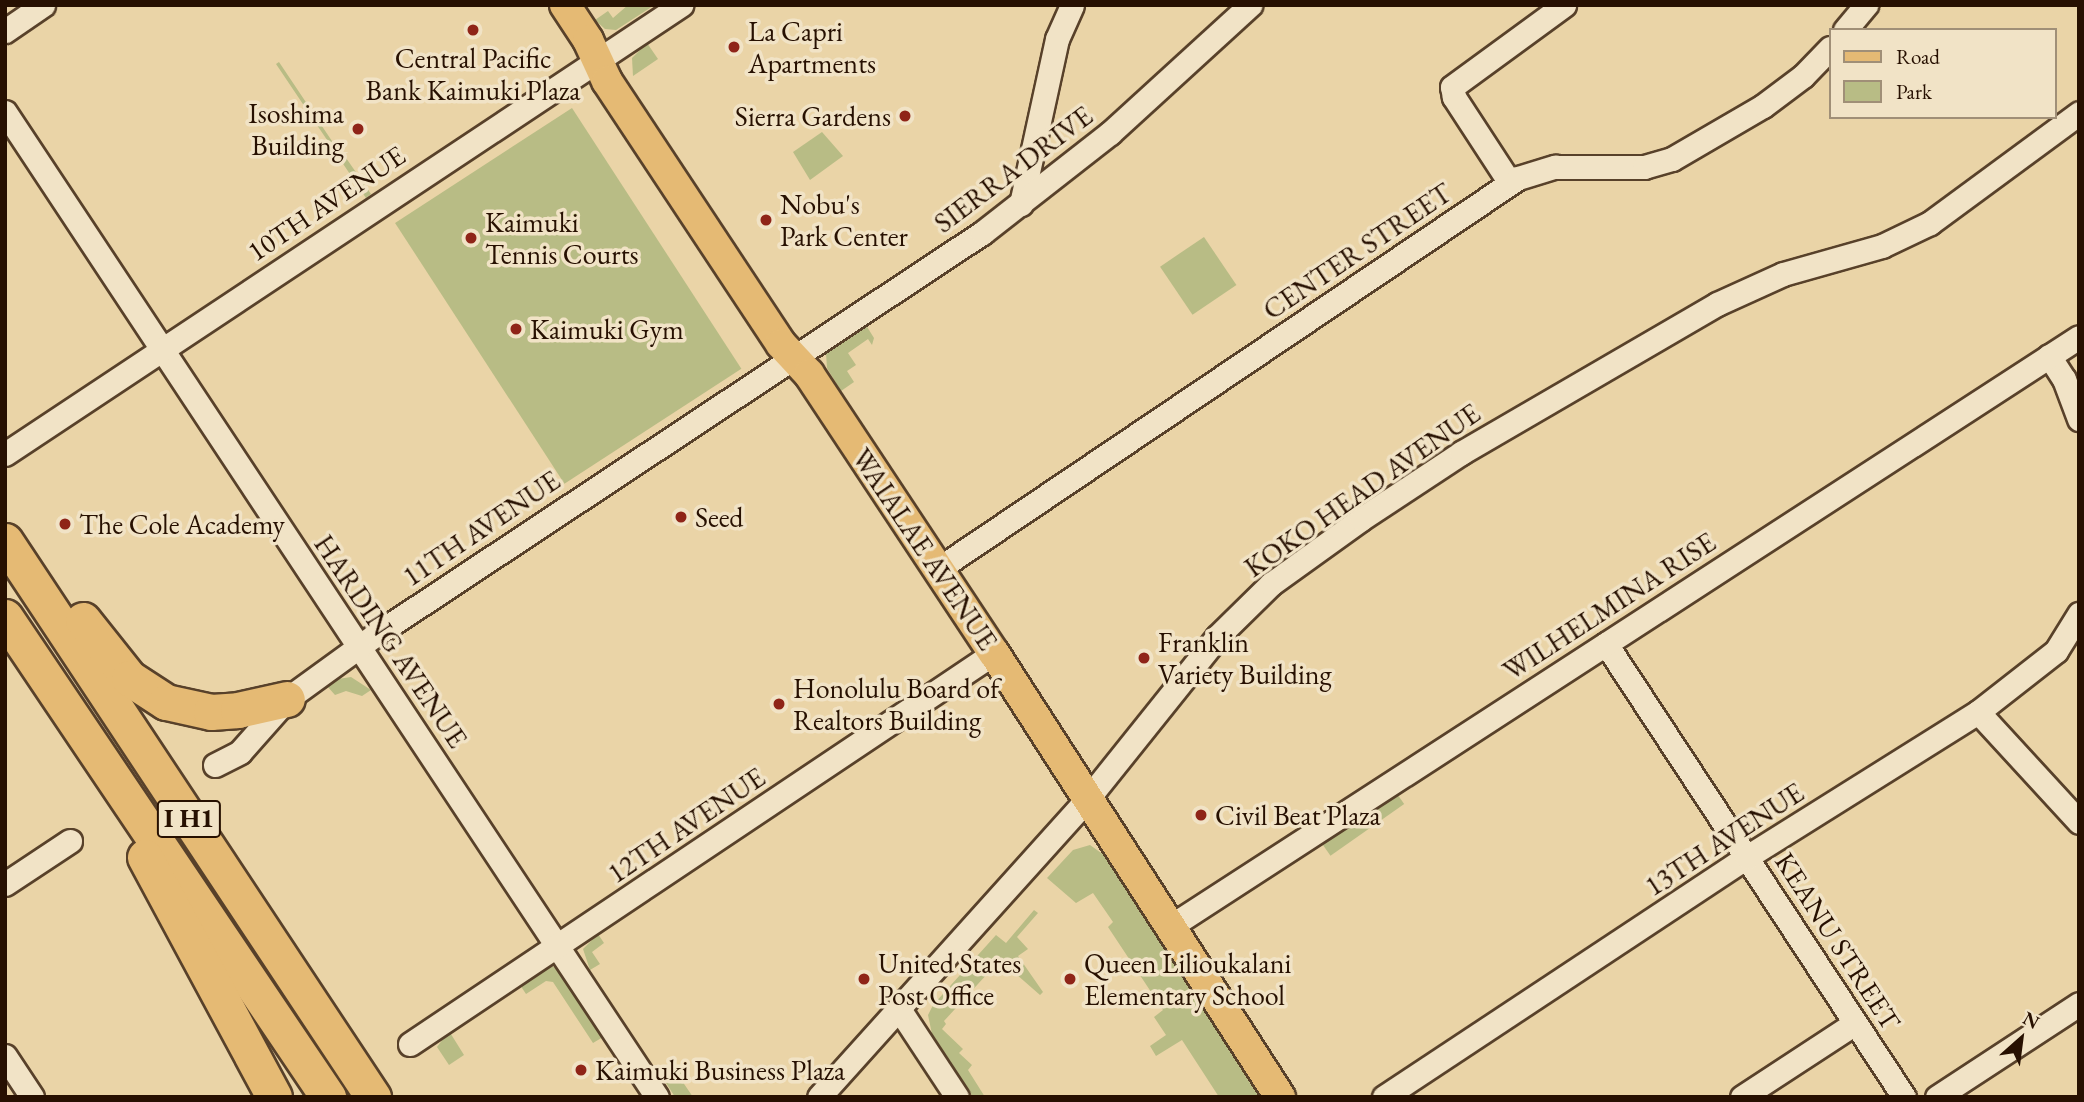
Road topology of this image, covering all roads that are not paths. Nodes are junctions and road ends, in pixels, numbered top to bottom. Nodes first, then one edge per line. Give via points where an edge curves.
1 (43, 5) edge
2 (565, 5) edge
3 (681, 5) edge
4 (1072, 5) edge
5 (1250, 5) edge
6 (1564, 5) edge
7 (1866, 5) edge
8 (1847, 28) edge
9 (5, 31) edge
10 (1828, 50) edge
11 (597, 61) junction
12 (5, 112) edge
13 (2077, 115) edge
14 (1510, 183) junction
15 (1021, 204) junction
16 (2079, 337) edge
17 (162, 349) junction
18 (793, 356) junction
19 (2049, 356) junction
20 (2079, 419) edge
21 (5, 454) edge
22 (5, 516) edge
23 (5, 541) edge
24 (938, 569) junction
25 (2079, 614) edge
26 (5, 617) edge
27 (1606, 644) junction
28 (359, 646) junction
29 (993, 653) junction
30 (287, 699) junction
31 (1978, 712) junction
32 (70, 715) junction
33 (215, 765) dead end
34 (1089, 797) junction
35 (2079, 822) edge
36 (70, 841) dead end
37 (1747, 857) junction
38 (5, 884) edge
39 (1171, 926) junction
40 (558, 947) junction
41 (2079, 1004) edge
42 (899, 1009) junction
43 (1856, 1023) junction
44 (410, 1044) dead end
45 (5, 1055) edge
46 (32, 1097) edge
47 (274, 1097) edge
48 (328, 1097) edge
49 (373, 1097) edge
50 (657, 1097) edge
51 (819, 1097) edge
52 (957, 1097) edge
53 (1280, 1097) edge
54 (1384, 1097) edge
55 (1742, 1097) edge
56 (1904, 1097) edge
57 (1937, 1097) edge

1 - 9 street
2 - 11 main road, WAIALAE AVENUE
3 - 11 street, 10TH AVENUE
4 - 15 street via 1057,40
5 - 15 street, SIERRA DRIVE via 1110,133
6 - 14 street via 1452,87
7 - 8 street
10 - 14 street, CENTER STREET via 1763,106 1672,159 1644,167 1555,167
11 - 17 street, 10TH AVENUE
11 - 18 main road, WAIALAE AVENUE
12 - 17 street, HARDING AVENUE
13 - 34 street, KOKO HEAD AVENUE via 1930,223 1882,246 1783,274 1717,304 1461,453 1351,526 1240,612
14 - 24 street, CENTER STREET
15 - 18 street, SIERRA DRIVE
16 - 19 street, WILHELMINA RISE
17 - 21 street, 10TH AVENUE
17 - 28 street, HARDING AVENUE
18 - 24 main road, WAIALAE AVENUE
18 - 28 street, 11TH AVENUE
19 - 20 street via 2064,379
19 - 27 street, WILHELMINA RISE
22 - 30 highway via 117,664 153,696 211,712
23 - 49 highway, I H1
24 - 29 main road, WAIALAE AVENUE
25 - 31 street, 13TH AVENUE via 2056,651
26 - 32 highway, I H1
27 - 37 street, KEANU STREET
27 - 39 street, WILHELMINA RISE
28 - 30 street, 11TH AVENUE
28 - 40 street, HARDING AVENUE
29 - 34 main road, WAIALAE AVENUE
29 - 40 street, 12TH AVENUE
30 - 33 street, 11TH AVENUE via 240,752
31 - 35 street
31 - 37 street, 13TH AVENUE
32 - 47 highway
32 - 48 highway, I H1
34 - 39 main road, WAIALAE AVENUE
34 - 42 street, KOKO HEAD AVENUE
36 - 38 street
37 - 43 street, KEANU STREET
37 - 54 street, 13TH AVENUE
39 - 53 main road, WAIALAE AVENUE
40 - 44 street, 12TH AVENUE
40 - 50 street, HARDING AVENUE
41 - 57 street
42 - 51 street, KOKO HEAD AVENUE
42 - 52 street
43 - 55 street
43 - 56 street, KEANU STREET
45 - 46 street

